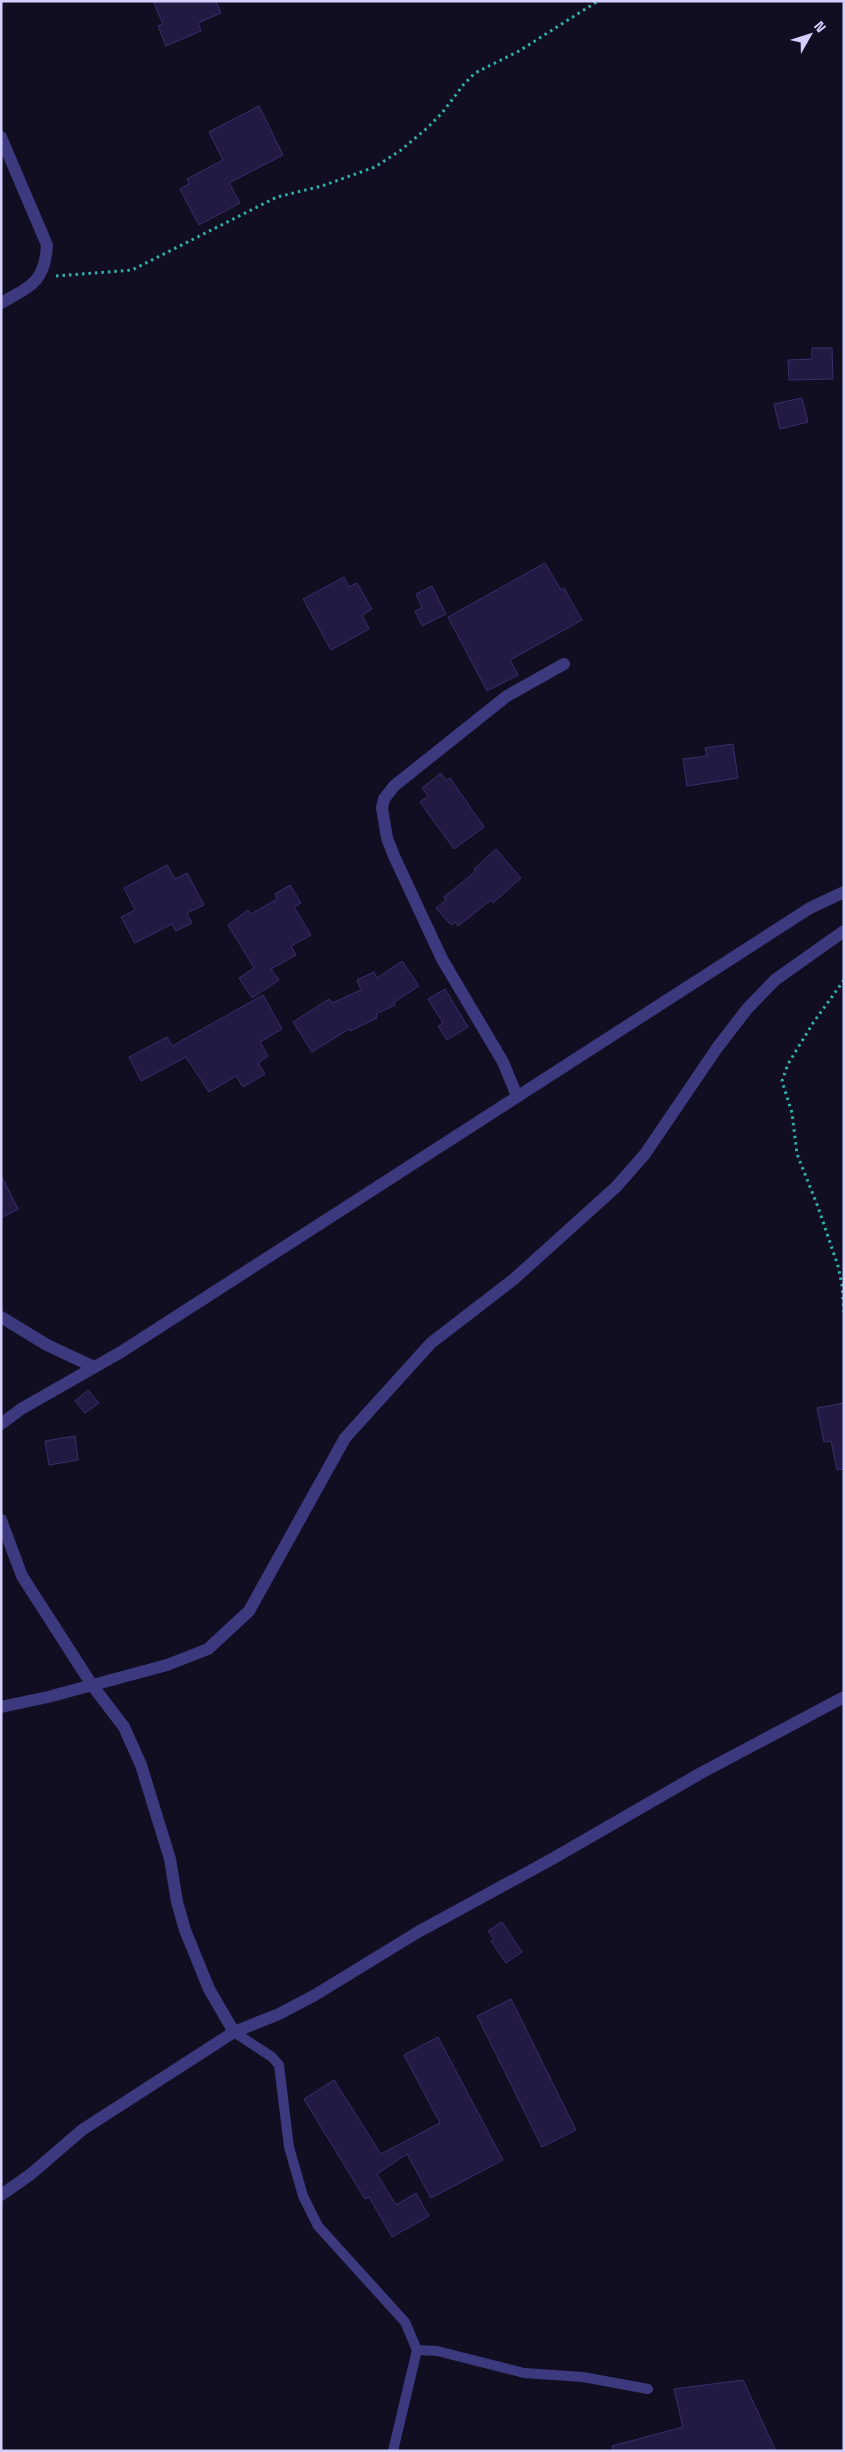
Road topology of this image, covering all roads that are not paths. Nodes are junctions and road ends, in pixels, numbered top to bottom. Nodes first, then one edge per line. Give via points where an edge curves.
1 (1, 137) edge
2 (1, 303) edge
3 (564, 664) dead end
4 (844, 892) edge
5 (844, 931) edge
6 (517, 1096) junction
7 (1, 1317) edge
8 (94, 1367) junction
9 (1, 1424) edge
10 (1, 1520) edge
11 (92, 1685) junction
12 (844, 1697) edge
13 (1, 1707) edge
14 (234, 2032) junction
15 (1, 2195) edge
16 (417, 2350) junction
17 (648, 2389) dead end
18 (393, 2451) edge

1 - 2 street via 47,245 46,261 40,276 32,286
3 - 6 street via 486,712 394,786 384,799 382,808 387,838 401,872 442,959 502,1062
4 - 6 street via 810,908
5 - 11 street via 775,980 747,1009 645,1154 616,1187 514,1279 432,1343 345,1438 249,1610 208,1649 167,1665
6 - 8 street
7 - 8 street via 47,1345
8 - 9 street
10 - 11 street via 22,1576
11 - 13 street
11 - 14 street via 124,1727 141,1765 170,1859 177,1902 188,1938 215,2002
12 - 14 street via 701,1773 418,1932 315,1995
14 - 15 street via 82,2130
14 - 16 lane via 279,2065 289,2147 308,2210 324,2233 405,2322
16 - 17 lane via 445,2353 524,2373 583,2377
16 - 18 lane

